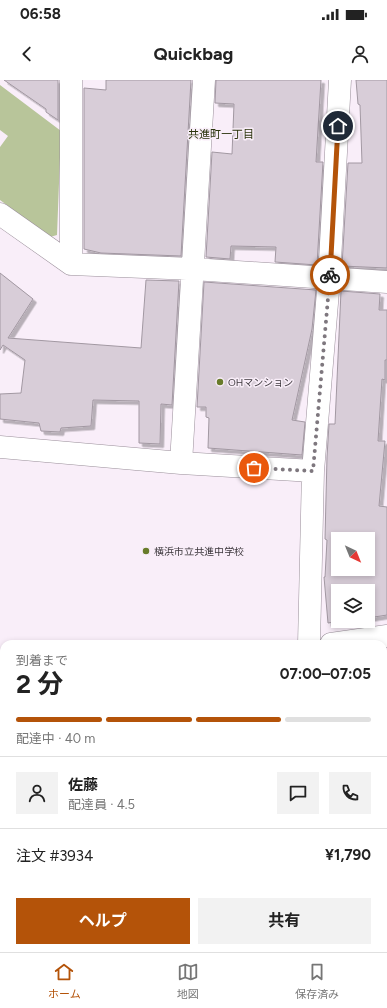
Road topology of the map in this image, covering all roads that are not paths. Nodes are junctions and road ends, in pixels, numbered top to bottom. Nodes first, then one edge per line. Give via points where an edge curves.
1 (71, 80) edge
2 (204, 80) edge
3 (340, 80) edge
4 (0, 214) edge
5 (71, 264) junction
6 (193, 269) junction
7 (329, 279) junction
8 (387, 282) edge
9 (0, 447) edge
10 (181, 463) junction
11 (313, 471) junction
12 (387, 636) edge
13 (309, 640) edge
14 (359, 640) edge

1 - 5 main road
2 - 6 main road
3 - 7 main road
4 - 5 main road
5 - 6 main road
6 - 7 main road
6 - 10 main road
7 - 8 main road
7 - 11 main road
9 - 10 main road
10 - 11 main road
11 - 13 main road
12 - 14 main road

